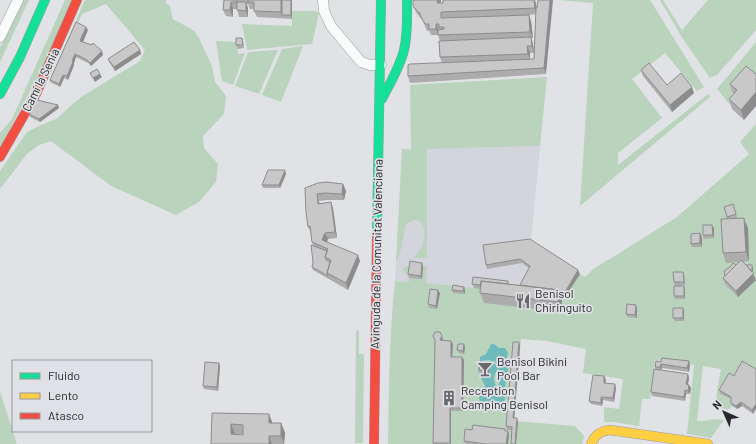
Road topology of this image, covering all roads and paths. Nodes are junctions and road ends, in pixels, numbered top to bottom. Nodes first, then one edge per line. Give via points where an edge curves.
1 (18, 0) edge
2 (45, 0) edge
3 (77, 0) edge
4 (323, 0) edge
5 (381, 0) edge
6 (407, 0) edge
7 (0, 37) edge
8 (381, 65) junction
9 (0, 94) edge
10 (380, 103) junction
11 (0, 157) edge
12 (374, 444) edge
13 (591, 444) edge
14 (708, 444) edge

1 - 7 street
2 - 9 main road via 20,57
3 - 11 main road, Camí la Senia via 36,94
4 - 8 street via 324,11 331,26 361,62
5 - 8 main road, Avinguda de la Comunitat Valenciana
6 - 10 main road via 405,45 397,69
8 - 10 main road, Avinguda de la Comunitat Valenciana
10 - 12 main road, Avinguda de la Comunitat Valenciana
13 - 14 main road via 598,433 604,430

